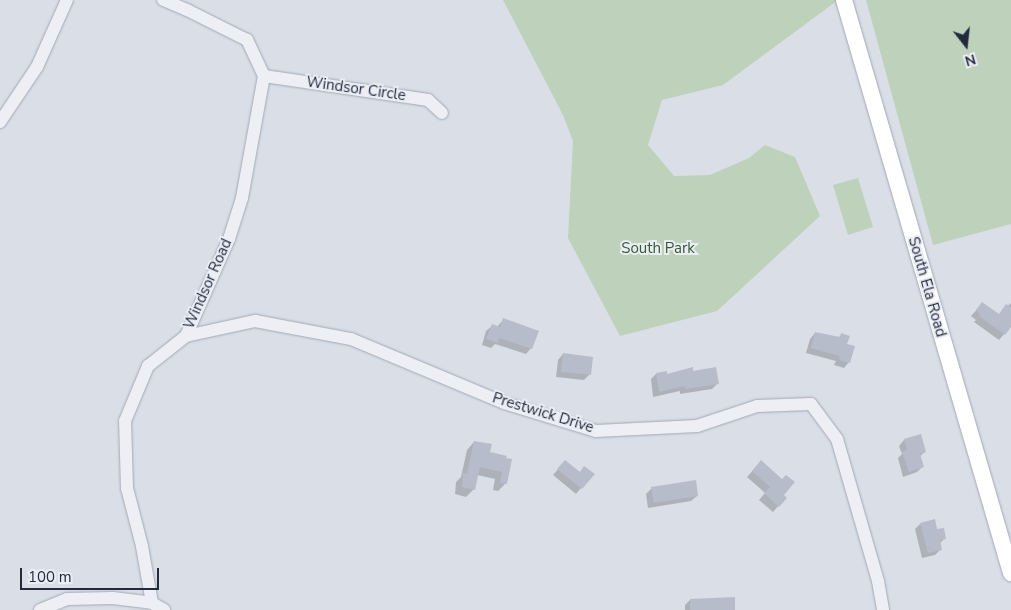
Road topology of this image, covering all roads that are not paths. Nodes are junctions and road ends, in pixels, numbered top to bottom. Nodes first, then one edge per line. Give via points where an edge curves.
1 (67, 0) edge
2 (163, 0) edge
3 (844, 0) edge
4 (264, 76) junction
5 (442, 113) dead end
6 (0, 122) edge
7 (186, 336) junction
8 (1011, 573) edge
9 (152, 603) junction
10 (40, 610) edge
11 (164, 610) edge
12 (883, 610) edge

1 - 6 street via 37,67
2 - 4 street via 247,40
3 - 8 main road, South Ela Road
4 - 5 street, Windsor Circle via 428,100
4 - 7 street, Windsor Road via 242,198 229,239
7 - 9 street, Windsor Road via 148,366 125,421 127,488
7 - 12 street, Prestwick Drive via 255,321 350,338 504,404 596,431 697,426 757,406 810,404 837,440
9 - 10 street via 113,598 67,599
9 - 11 street

